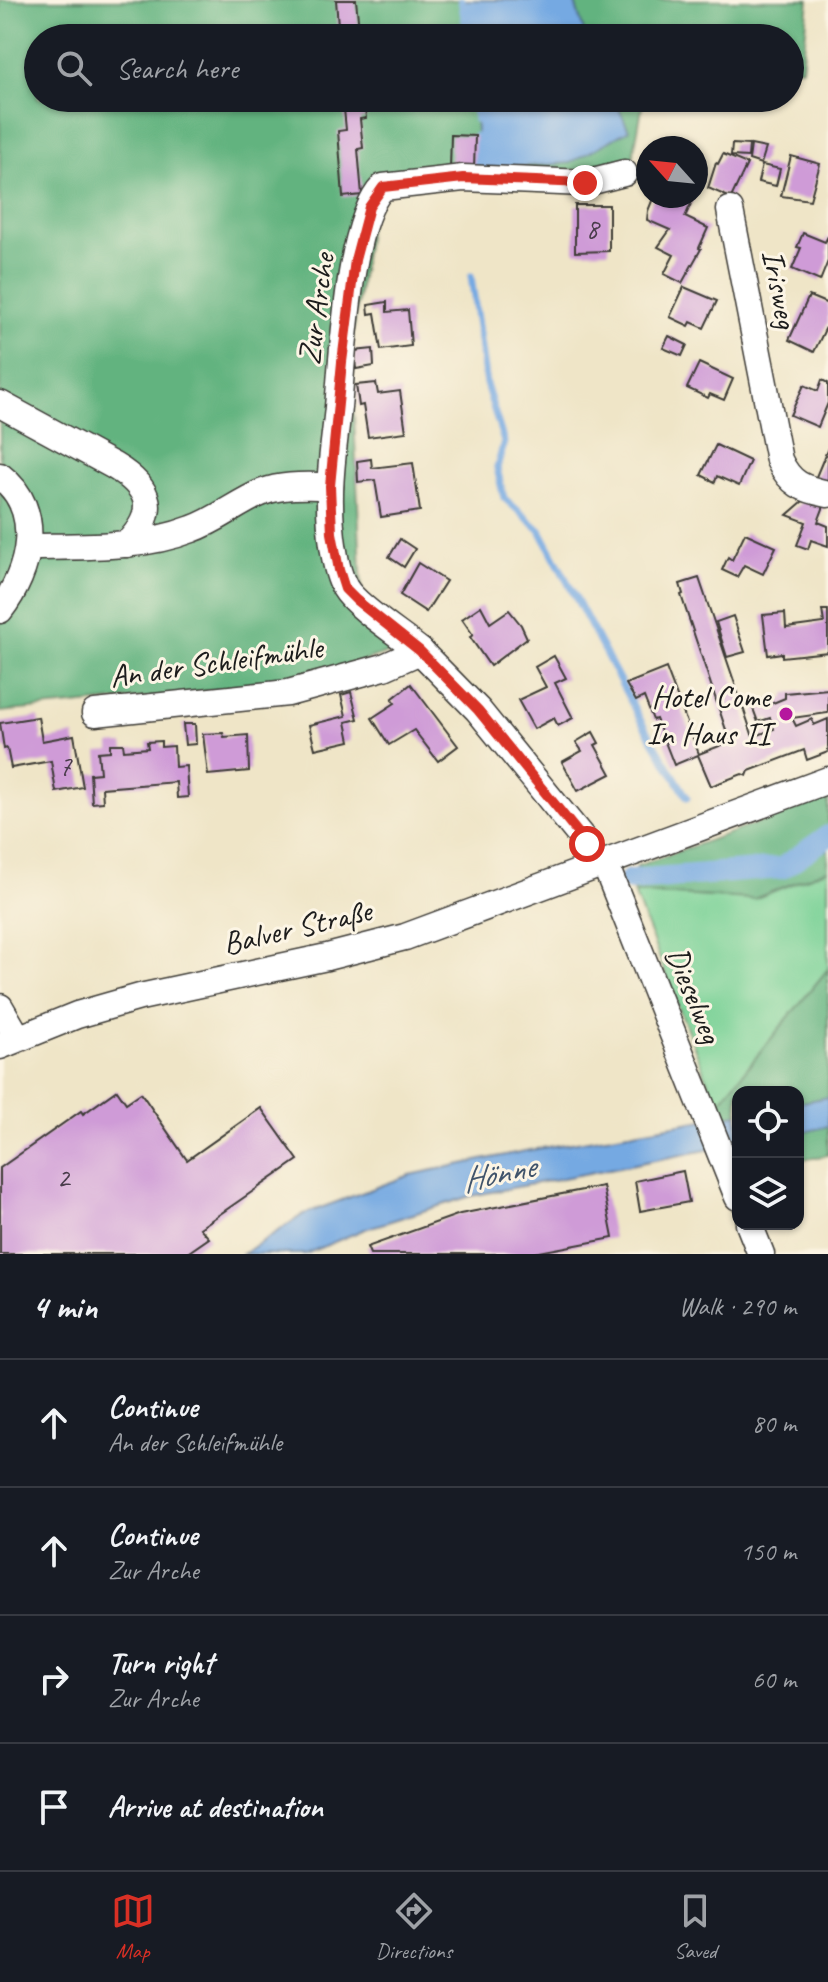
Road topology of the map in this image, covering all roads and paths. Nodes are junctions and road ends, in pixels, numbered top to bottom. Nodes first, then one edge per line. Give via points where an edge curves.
1 (624, 173) dead end
2 (730, 210) dead end
3 (0, 404) edge
4 (0, 476) edge
5 (330, 486) junction
6 (828, 494) edge
7 (127, 544) junction
8 (28, 547) junction
9 (0, 610) edge
10 (420, 651) junction
11 (95, 713) dead end
12 (828, 780) edge
13 (587, 844) dead end
14 (605, 864) junction
15 (0, 1007) edge
16 (9, 1042) edge
17 (732, 1182) edge
18 (751, 1230) edge
19 (761, 1254) edge

1 - 5 street, Zur Arche via 585,183 463,178 383,187 377,193 355,260
2 - 6 street, Irisweg via 779,460 794,483
3 - 7 street via 133,477 142,487 147,515
4 - 8 street via 25,509
5 - 7 street via 269,490 193,529
5 - 10 street, Zur Arche via 332,533 345,589
7 - 8 street
8 - 9 street via 21,576
10 - 11 street, An der Schleifmühle via 384,667 288,693
10 - 13 street via 478,710
12 - 14 street, Balver Straße
14 - 16 street, Balver Straße via 405,937 140,997
14 - 17 street, Dieselweg
15 - 16 street
18 - 19 street

